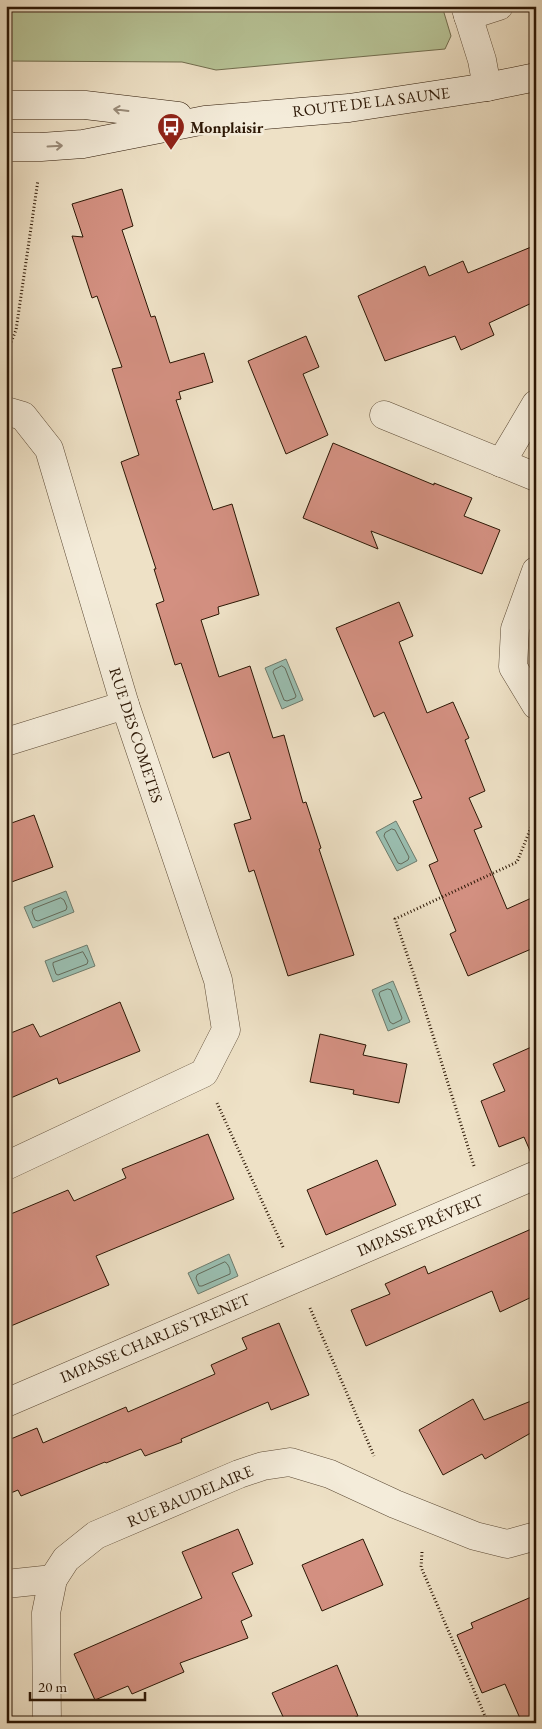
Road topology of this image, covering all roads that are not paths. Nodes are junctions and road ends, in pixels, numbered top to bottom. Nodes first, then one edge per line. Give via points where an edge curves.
1 (498, 6) edge
2 (467, 11) edge
3 (536, 77) edge
4 (487, 87) junction
5 (6, 105) edge
6 (205, 120) junction
7 (6, 145) edge
8 (536, 404) edge
9 (6, 411) edge
10 (384, 415) dead end
11 (501, 463) junction
12 (536, 477) edge
13 (536, 571) edge
14 (125, 705) junction
15 (536, 705) edge
16 (6, 742) edge
17 (6, 1166) edge
18 (536, 1175) edge
19 (301, 1276) joint
20 (6, 1402) edge
21 (536, 1536) edge
22 (53, 1579) junction
23 (6, 1584) edge
24 (47, 1723) edge

1 - 2 street
2 - 4 street
3 - 4 street, ROUTE DE LA SAUNE
4 - 6 street, ROUTE DE LA SAUNE via 349,108
6 -> 5 street, ROUTE DE LA SAUNE via 85,105
7 -> 6 street, ROUTE DE LA SAUNE via 83,144
8 - 11 street
9 - 14 street, RUE DES COMETES via 23,416 49,449
10 - 11 street
11 - 12 street
13 - 15 street via 515,630 514,667
14 - 16 street
14 - 17 street, RUE DES COMETES via 218,980 226,1030 204,1073
18 - 19 street, IMPASSE PRÉVERT
19 - 20 street, IMPASSE CHARLES TRENET
21 - 22 street, RUE BAUDELAIRE via 507,1544 475,1536 330,1474 290,1462 262,1466 239,1474 96,1535 66,1559
22 - 23 street
22 - 24 street, RUE BAUDELAIRE via 46,1613

